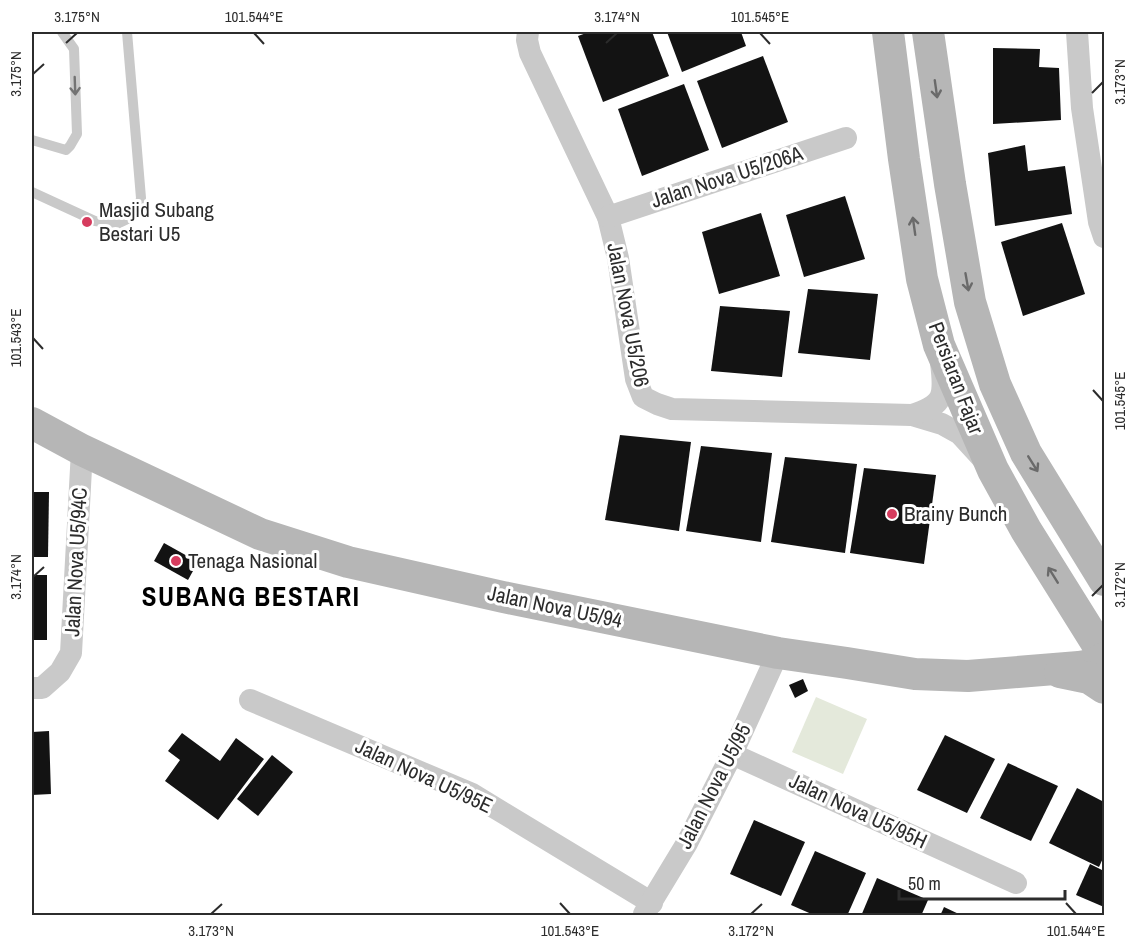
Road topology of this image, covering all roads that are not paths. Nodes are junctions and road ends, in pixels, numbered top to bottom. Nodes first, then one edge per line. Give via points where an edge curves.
1 (62, 32) edge
2 (128, 32) edge
3 (888, 32) edge
4 (928, 32) edge
5 (1077, 32) edge
6 (529, 42) edge
7 (1095, 127) edge
8 (846, 138) dead end
9 (32, 140) edge
10 (32, 192) edge
11 (608, 217) junction
12 (1104, 237) edge
13 (939, 345) junction
14 (912, 415) junction
15 (32, 423) edge
16 (82, 450) junction
17 (993, 470) junction
18 (1104, 580) edge
19 (1084, 624) junction
20 (778, 653) junction
21 (1104, 659) edge
22 (1041, 669) junction
23 (32, 688) edge
24 (1104, 688) edge
25 (250, 700) dead end
26 (732, 754) junction
27 (1016, 883) dead end
28 (648, 909) edge

1 -> 9 lane via 74,49 76,134 66,150
2 - 10 lane via 141,198 138,214 117,224 95,221
13 -> 3 main road, Persiaran Fajar via 922,279
4 -> 18 main road via 970,302 995,384 1026,453
5 - 7 street via 1082,108
6 - 11 street, Jalan Nova U5/206
7 - 12 street via 1099,222
8 - 11 street, Jalan Nova U5/206A
11 - 14 street, Jalan Nova U5/206 via 636,379 644,397 672,409
13 - 14 street, Jalan Nova U5/206 via 944,384 939,400 929,410
13 - 17 main road, Persiaran Fajar
14 - 17 street, Jalan Nova U5/206 via 960,434
15 - 16 main road, Jalan Nova U5/94
16 - 20 main road, Jalan Nova U5/94 via 260,534 348,562
16 - 23 street, Jalan Nova U5/94C via 71,653 60,672 42,688
19 -> 17 main road, Persiaran Fajar
19 - 21 main road, Persiaran Fajar
19 - 22 main road
20 - 22 main road, Jalan Nova U5/94 via 915,674 968,676
20 - 26 street, Jalan Nova U5/95
21 - 22 main road, Jalan Nova U5/94 via 1079,667
22 - 24 main road via 1089,678
25 - 28 street, Jalan Nova U5/95E via 472,794
26 - 27 street, Jalan Nova U5/95H
26 - 28 street, Jalan Nova U5/95

